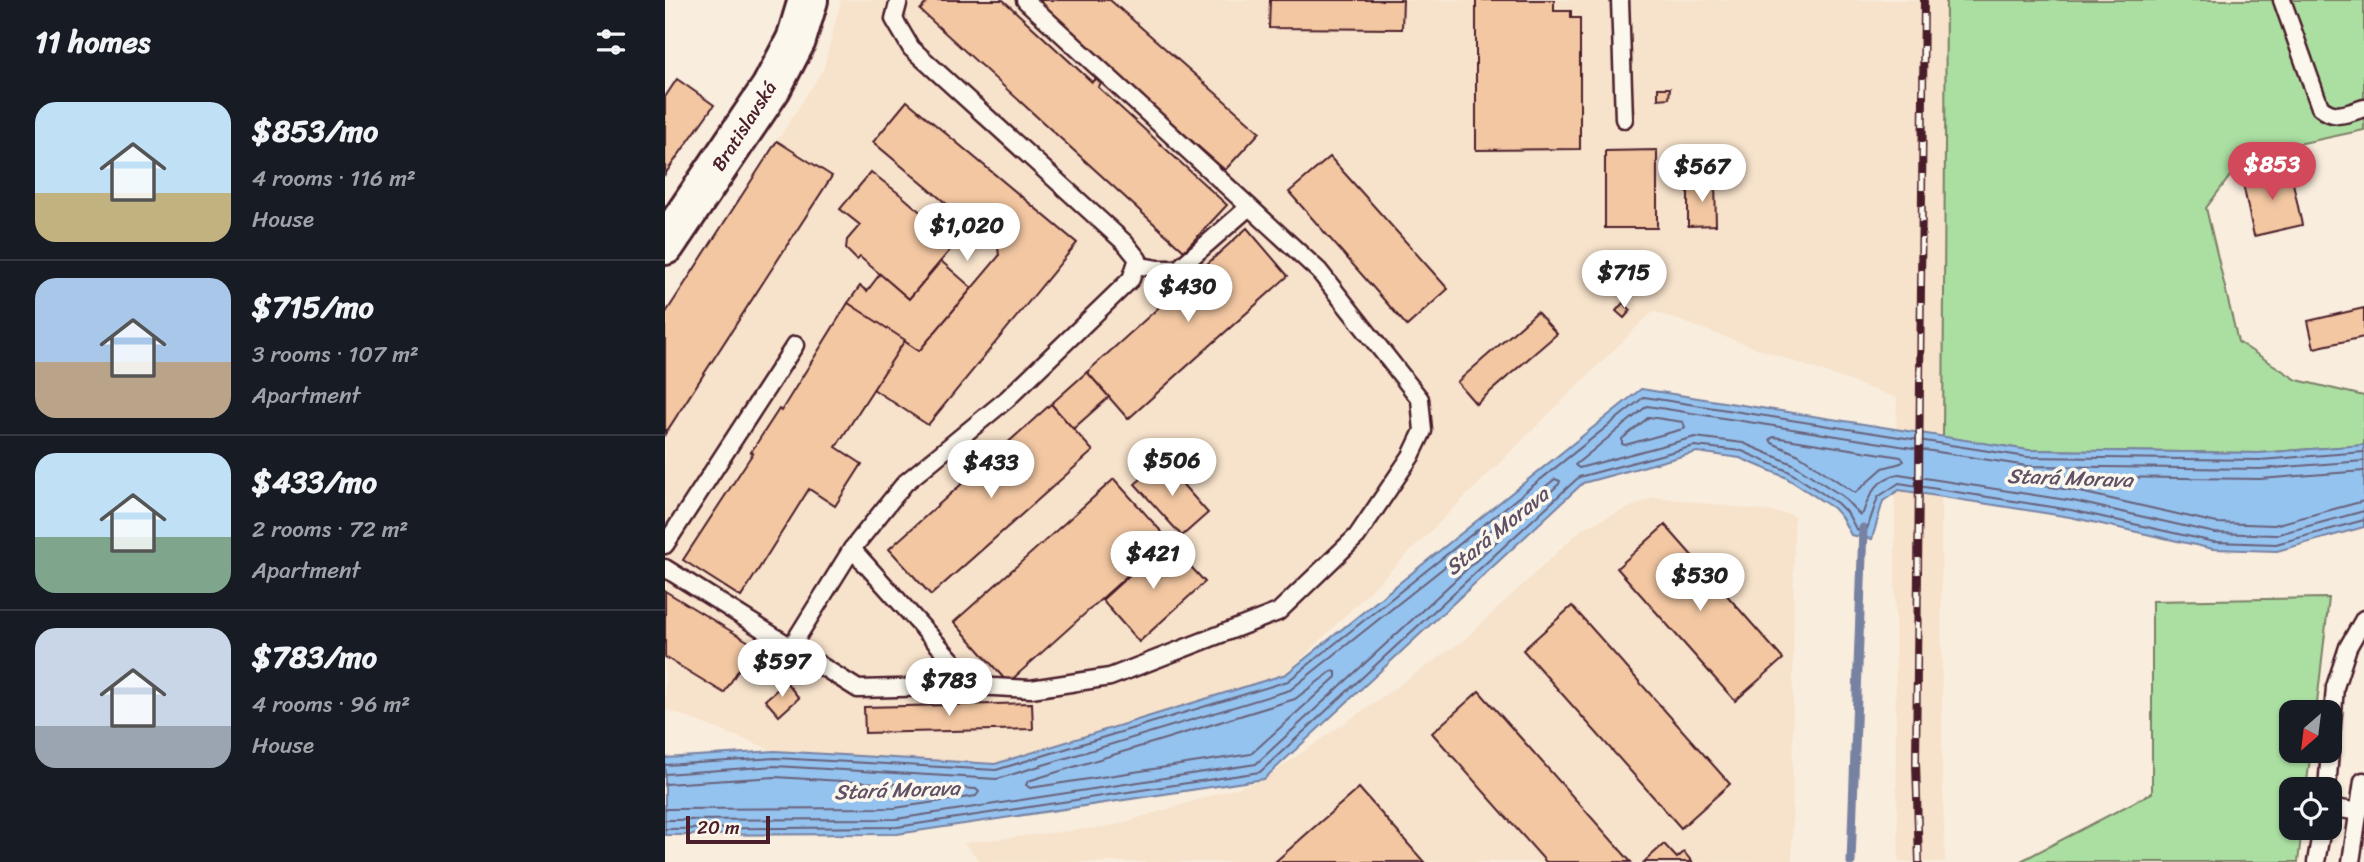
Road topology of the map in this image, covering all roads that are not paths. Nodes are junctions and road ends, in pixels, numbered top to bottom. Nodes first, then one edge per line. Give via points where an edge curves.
1 (807, 0) edge
2 (898, 0) edge
3 (1025, 0) edge
4 (1620, 0) edge
5 (2282, 0) edge
6 (2364, 108) edge
7 (1625, 119) dead end
8 (1249, 207) junction
9 (665, 245) edge
10 (1136, 265) junction
11 (795, 345) dead end
12 (665, 545) edge
13 (852, 550) junction
14 (665, 568) edge
15 (2364, 618) edge
16 (791, 647) junction
17 (975, 686) junction
18 (2328, 777) edge
19 (2363, 781) edge
20 (2342, 809) edge
21 (2359, 812) junction
22 (2320, 840) edge
23 (2316, 862) edge
24 (2351, 862) edge

1 - 9 main road, Bratislavská via 796,40 771,88
2 - 10 lane via 894,19 911,48 1125,243 1137,259
3 - 8 lane
4 - 7 lane
5 - 6 lane via 2320,107 2337,116
8 - 10 lane via 1178,269
8 - 17 lane via 1319,271 1420,400 1423,431 1411,456 1357,536 1278,612 1110,677 1031,690
10 - 13 lane via 1131,279 1007,399 905,483
11 - 12 lane
13 - 16 lane
13 - 17 lane
14 - 16 lane
15 - 18 lane via 2348,647 2335,687
16 - 17 lane via 858,690
19 - 21 lane
20 - 21 lane
21 - 24 lane
22 - 23 lane

